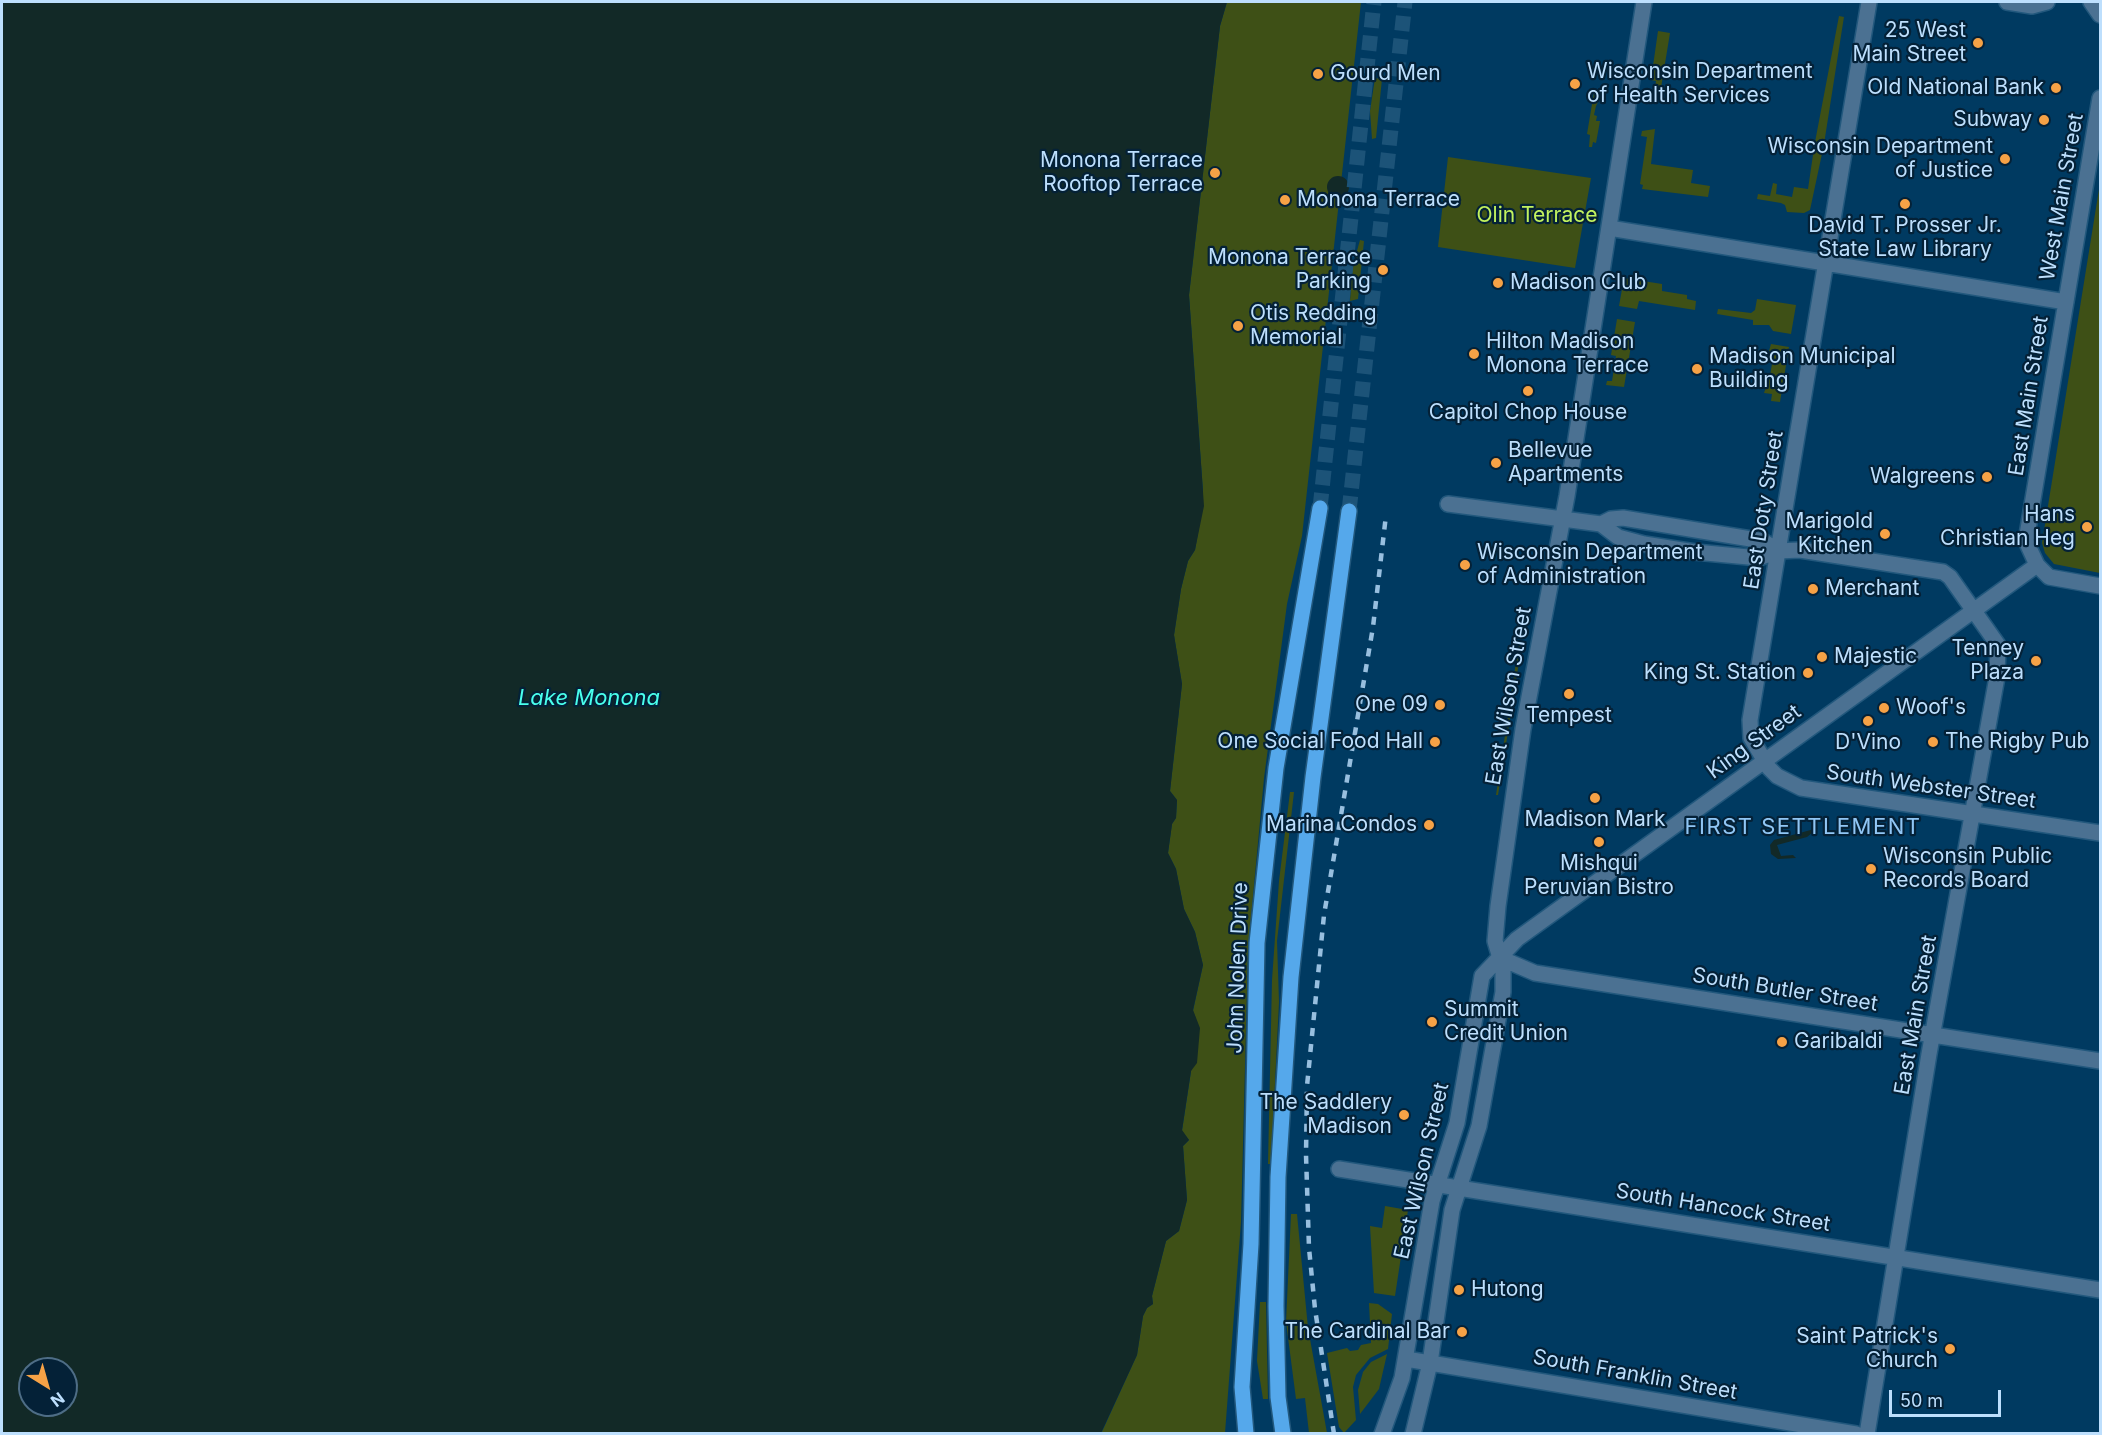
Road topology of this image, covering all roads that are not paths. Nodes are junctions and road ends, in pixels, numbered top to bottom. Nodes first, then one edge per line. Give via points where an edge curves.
1 (1644, 2) edge
2 (1869, 2) edge
3 (2007, 2) edge
4 (2047, 2) edge
5 (2091, 2) edge
6 (2100, 15) edge
7 (2100, 98) edge
8 (1609, 228) junction
9 (1827, 263) junction
10 (2066, 302) junction
11 (1448, 504) dead end
12 (1320, 508) tunnel mouth
13 (1349, 511) tunnel mouth
14 (1563, 519) junction
15 (1601, 524) junction
16 (1778, 551) junction
17 (2037, 566) junction
18 (2100, 586) edge
19 (1974, 610) junction
20 (1764, 762) junction
21 (1973, 814) junction
22 (2100, 833) edge
23 (1500, 958) junction
24 (1933, 1034) junction
25 (2100, 1061) edge
26 (1340, 1169) dead end
27 (1437, 1184) junction
28 (1460, 1187) junction
29 (1895, 1257) junction
30 (2100, 1290) edge
31 (1406, 1359) junction
32 (1430, 1363) junction
33 (1244, 1430) edge
34 (1282, 1434) edge
35 (1382, 1434) edge
36 (1413, 1434) edge
37 (1857, 1434) edge
38 (1867, 1434) edge

1 - 8 street, East Wilson Street
2 - 9 street, East Doty Street
3 - 4 street via 2032,6
5 - 6 street
7 - 10 street, West Main Street
8 - 9 street
8 - 14 street, East Wilson Street
9 - 10 street
9 - 16 street, East Doty Street
10 - 17 street, East Main Street via 2026,542
11 - 14 street
12 - 33 main road, John Nolen Drive via 1276,768 1257,943 1251,1244 1242,1378
13 - 34 main road via 1291,977 1278,1177 1276,1294
14 - 15 street
14 - 23 street, East Wilson Street via 1523,729 1495,933
15 - 16 street via 1623,518 1763,540
15 - 16 street via 1618,537 1668,548 1759,558
16 - 19 street, East Main Street via 1800,550 1947,573
16 - 20 street, East Doty Street via 1750,720 1751,738
17 - 18 street via 2049,577
17 - 19 street, King Street
19 - 20 street, King Street
19 - 21 street, East Main Street via 2000,651
20 - 21 street, South Webster Street via 1777,776 1801,788
20 - 23 street, King Street via 1517,939
21 - 22 street, South Webster Street
21 - 24 street, East Main Street
23 - 24 street, South Butler Street via 1534,973
23 - 27 street, East Wilson Street via 1482,976 1457,1123
23 - 28 street, East Wilson Street via 1503,992 1479,1126
24 - 25 street, South Butler Street
24 - 29 street, East Main Street
26 - 27 street, South Hancock Street
27 - 28 street, South Hancock Street
27 - 31 street, East Wilson Street
28 - 29 street, South Hancock Street
28 - 32 street, East Wilson Street via 1452,1210
29 - 30 street, South Hancock Street
29 - 38 street, East Main Street
31 - 32 street, South Franklin Street
31 - 35 street, East Wilson Street via 1398,1396
32 - 36 street, East Wilson Street
32 - 37 street, South Franklin Street

